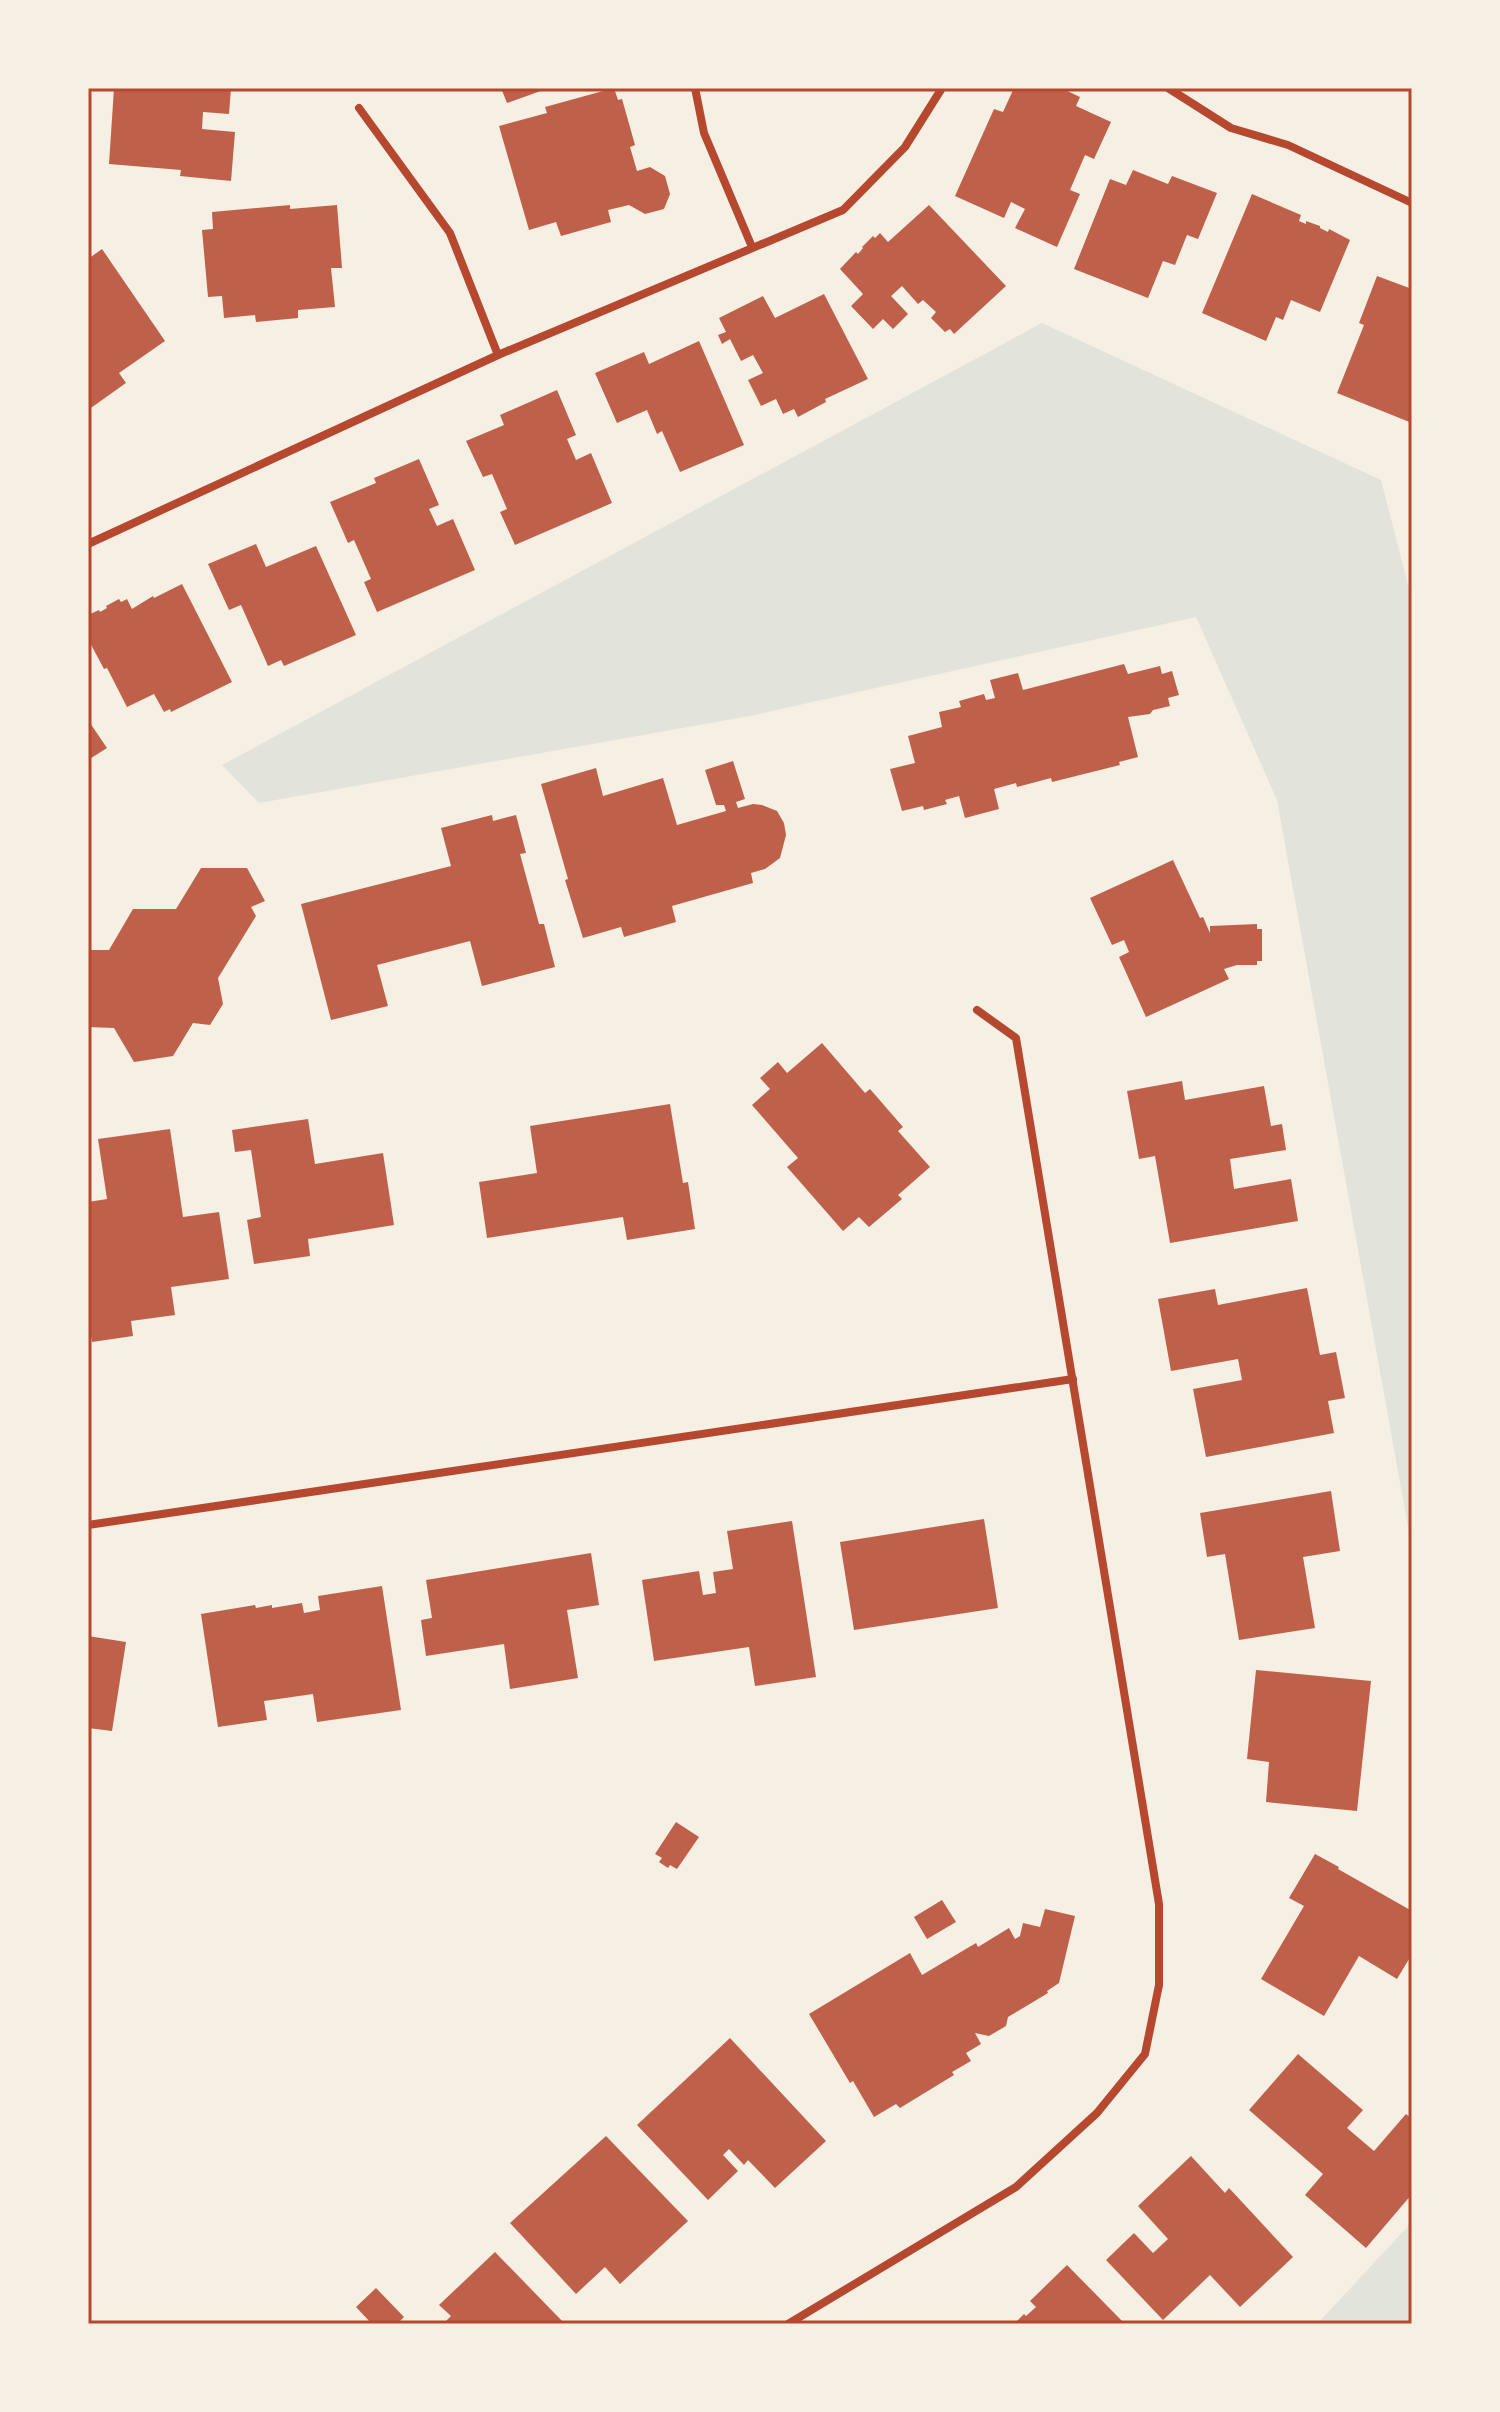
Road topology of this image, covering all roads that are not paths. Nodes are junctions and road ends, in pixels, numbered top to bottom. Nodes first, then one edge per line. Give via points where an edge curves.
1 (695, 88) edge
2 (942, 88) edge
3 (1168, 88) edge
4 (359, 108) dead end
5 (1412, 203) edge
6 (752, 247) junction
7 (498, 355) junction
8 (88, 544) edge
9 (977, 1010) dead end
10 (1073, 1379) junction
11 (88, 1525) edge
12 (788, 2324) edge

1 - 6 street via 704,133
2 - 6 street via 905,147 843,210
3 - 5 street via 1231,128 1288,145
4 - 7 street via 450,233
6 - 7 street
7 - 8 street
9 - 10 street via 1016,1038
10 - 11 street
10 - 12 street via 1159,1904 1159,1985 1145,2054 1097,2113 1016,2187

